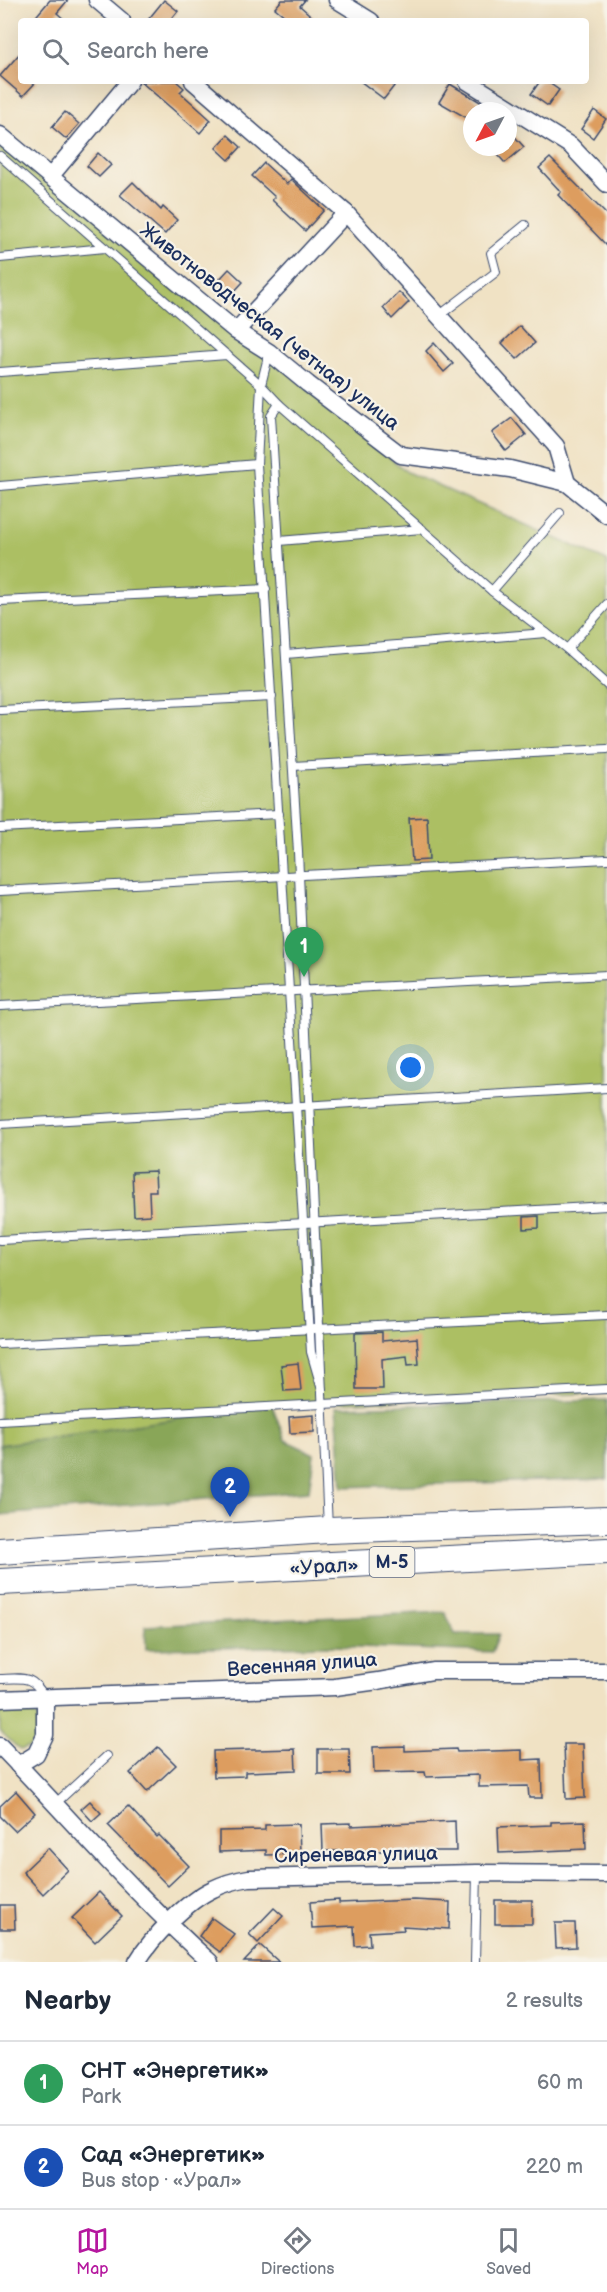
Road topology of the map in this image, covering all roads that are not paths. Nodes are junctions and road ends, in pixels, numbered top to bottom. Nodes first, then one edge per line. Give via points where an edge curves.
1 (97, 0) edge
2 (337, 0) edge
3 (118, 18) edge
4 (366, 18) edge
5 (128, 84) edge
6 (196, 84) edge
7 (472, 84) edge
8 (0, 135) edge
9 (0, 156) edge
10 (50, 177) junction
11 (607, 184) edge
12 (346, 213) junction
13 (525, 225) dead end
14 (105, 248) junction
15 (0, 258) edge
16 (440, 315) junction
17 (236, 331) junction
18 (269, 352) junction
19 (227, 355) junction
20 (0, 372) edge
21 (261, 385) junction
22 (279, 404) junction
23 (257, 464) junction
24 (567, 483) junction
25 (0, 486) edge
26 (560, 513) dead end
27 (607, 515) edge
28 (422, 529) junction
29 (279, 541) junction
30 (266, 589) junction
31 (492, 591) junction
32 (0, 601) edge
33 (607, 604) edge
34 (546, 633) junction
35 (567, 649) junction
36 (286, 654) junction
37 (607, 685) edge
38 (272, 697) junction
39 (0, 710) edge
40 (607, 749) edge
41 (293, 766) junction
42 (279, 814) junction
43 (0, 828) edge
44 (607, 860) edge
45 (300, 875) junction
46 (283, 876) junction
47 (0, 891) edge
48 (607, 975) edge
49 (305, 990) junction
50 (290, 991) junction
51 (0, 1006) edge
52 (607, 1088) edge
53 (310, 1105) junction
54 (296, 1106) junction
55 (0, 1124) edge
56 (607, 1206) edge
57 (315, 1222) junction
58 (303, 1223) junction
59 (0, 1240) edge
60 (607, 1315) edge
61 (309, 1329) junction
62 (320, 1329) junction
63 (0, 1344) edge
64 (607, 1389) edge
65 (322, 1390) junction
66 (323, 1404) junction
67 (0, 1421) edge
68 (607, 1520) edge
69 (328, 1530) junction
70 (0, 1551) edge
71 (607, 1551) edge
72 (0, 1582) edge
73 (607, 1671) edge
74 (0, 1679) edge
75 (45, 1698) junction
76 (0, 1699) edge
77 (0, 1746) edge
78 (107, 1756) dead end
79 (18, 1765) junction
80 (56, 1803) junction
81 (477, 1873) junction
82 (607, 1874) edge
83 (168, 1925) junction
84 (137, 1962) edge
85 (210, 1962) edge
86 (474, 1962) edge

1 - 3 street
2 - 4 street
5 - 10 street
6 - 12 street
7 - 11 street via 571,146
8 - 10 street, Животноводческая (четная) улица
9 - 14 lane
10 - 17 street, Животноводческая (четная) улица
12 - 16 street
12 - 17 street
13 - 16 lane via 491,253 496,272
14 - 15 lane
14 - 19 lane
16 - 24 street via 556,447
17 - 18 street, Животноводческая (четная) улица
18 - 21 lane
18 - 24 street, Животноводческая (четная) улица via 401,455 510,469
19 - 20 lane
19 - 21 lane
21 - 22 lane
21 - 23 lane
22 - 28 lane
22 - 29 lane via 271,416
23 - 25 lane
23 - 30 lane
24 - 27 street, Животноводческая (четная) улица
26 - 31 lane
28 - 29 lane
28 - 31 lane
29 - 36 lane
30 - 32 lane
30 - 38 lane
31 - 34 lane
33 - 35 lane
34 - 35 lane
34 - 36 lane
35 - 37 lane
36 - 41 lane
38 - 39 lane
38 - 42 lane
40 - 41 lane
41 - 45 lane
42 - 43 lane
42 - 46 lane
44 - 45 lane
45 - 46 lane
45 - 49 lane
46 - 47 lane
46 - 50 lane
48 - 49 lane
49 - 50 lane
49 - 53 lane
50 - 51 lane
50 - 54 lane
52 - 53 lane
53 - 54 lane
53 - 57 lane
54 - 55 lane
54 - 58 lane
56 - 57 lane
57 - 58 lane
57 - 62 lane
58 - 59 lane
58 - 61 lane
60 - 62 lane
61 - 62 lane
61 - 63 lane
61 - 65 lane via 310,1352
62 - 65 lane
64 - 66 lane
65 - 66 lane
66 - 67 lane
66 - 69 lane
68 - 69 main road, «Урал» / М-5
69 - 70 main road, «Урал» / М-5
71 - 72 main road, «Урал» / М-5
73 - 75 street, Весенняя улица via 434,1671 335,1687
74 - 75 lane via 23,1678 38,1685
75 - 76 street, Весенняя улица
75 - 79 street via 45,1735 36,1754
77 - 79 street
78 - 80 lane
79 - 80 street
80 - 83 street
81 - 82 street, Сиреневая улица
81 - 83 street, Сиреневая улица via 249,1878 211,1890
81 - 86 lane
83 - 84 street, Сиреневая улица
83 - 85 street

